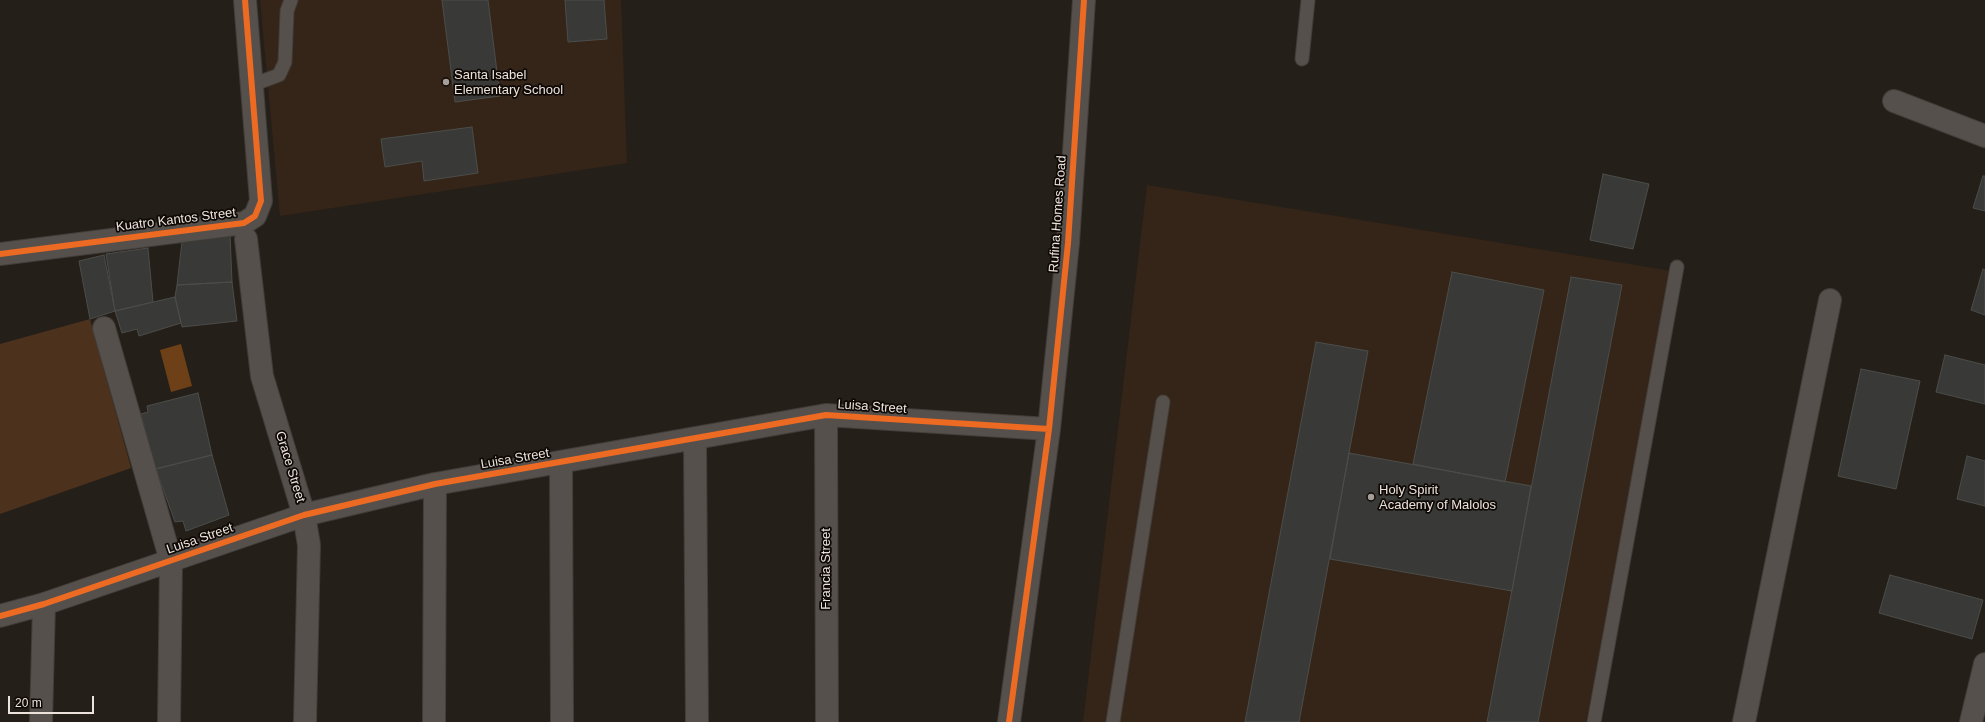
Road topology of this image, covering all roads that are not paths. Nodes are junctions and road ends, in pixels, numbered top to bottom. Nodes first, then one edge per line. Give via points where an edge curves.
1 (245, 0) edge
2 (291, 0) edge
3 (1084, 0) edge
4 (1308, 0) edge
5 (1302, 59) dead end
6 (252, 84) junction
7 (1894, 101) dead end
8 (1985, 136) edge
9 (246, 239) dead end
10 (0, 254) edge
11 (1677, 267) dead end
12 (1830, 300) dead end
13 (104, 328) dead end
14 (1163, 402) dead end
15 (826, 416) junction
16 (1049, 429) junction
17 (695, 439) junction
18 (561, 462) junction
19 (435, 484) junction
20 (304, 515) junction
21 (171, 561) junction
22 (44, 604) junction
23 (0, 616) edge
24 (1985, 664) edge
25 (41, 722) edge
26 (169, 722) edge
27 (305, 722) edge
28 (434, 722) edge
29 (562, 722) edge
30 (697, 722) edge
31 (827, 722) edge
32 (1009, 722) edge
33 (1113, 722) edge
34 (1594, 722) edge
35 (1744, 722) edge
36 (1971, 722) edge

1 - 6 street, Kuatro Kantos Street
2 - 6 lane via 287,11 285,62 279,75
3 - 16 street, Rufina Homes Road via 1068,242
4 - 5 lane
6 - 10 street, Kuatro Kantos Street via 261,201 255,216 244,223
7 - 8 street
9 - 20 street, Grace Street via 262,376
11 - 34 lane
12 - 35 street
13 - 21 street
14 - 33 lane
15 - 16 street, Luisa Street
15 - 17 street, Luisa Street
15 - 31 street, Francia Street
16 - 32 street, Rufina Homes Road
17 - 18 street, Luisa Street
17 - 30 street
18 - 19 street, Luisa Street
18 - 29 street
19 - 20 street, Luisa Street
19 - 28 street
20 - 21 street, Luisa Street
20 - 27 street, Grace Street via 309,545
21 - 22 street, Luisa Street
21 - 26 street
22 - 23 street, Luisa Street
22 - 25 street
24 - 36 street

